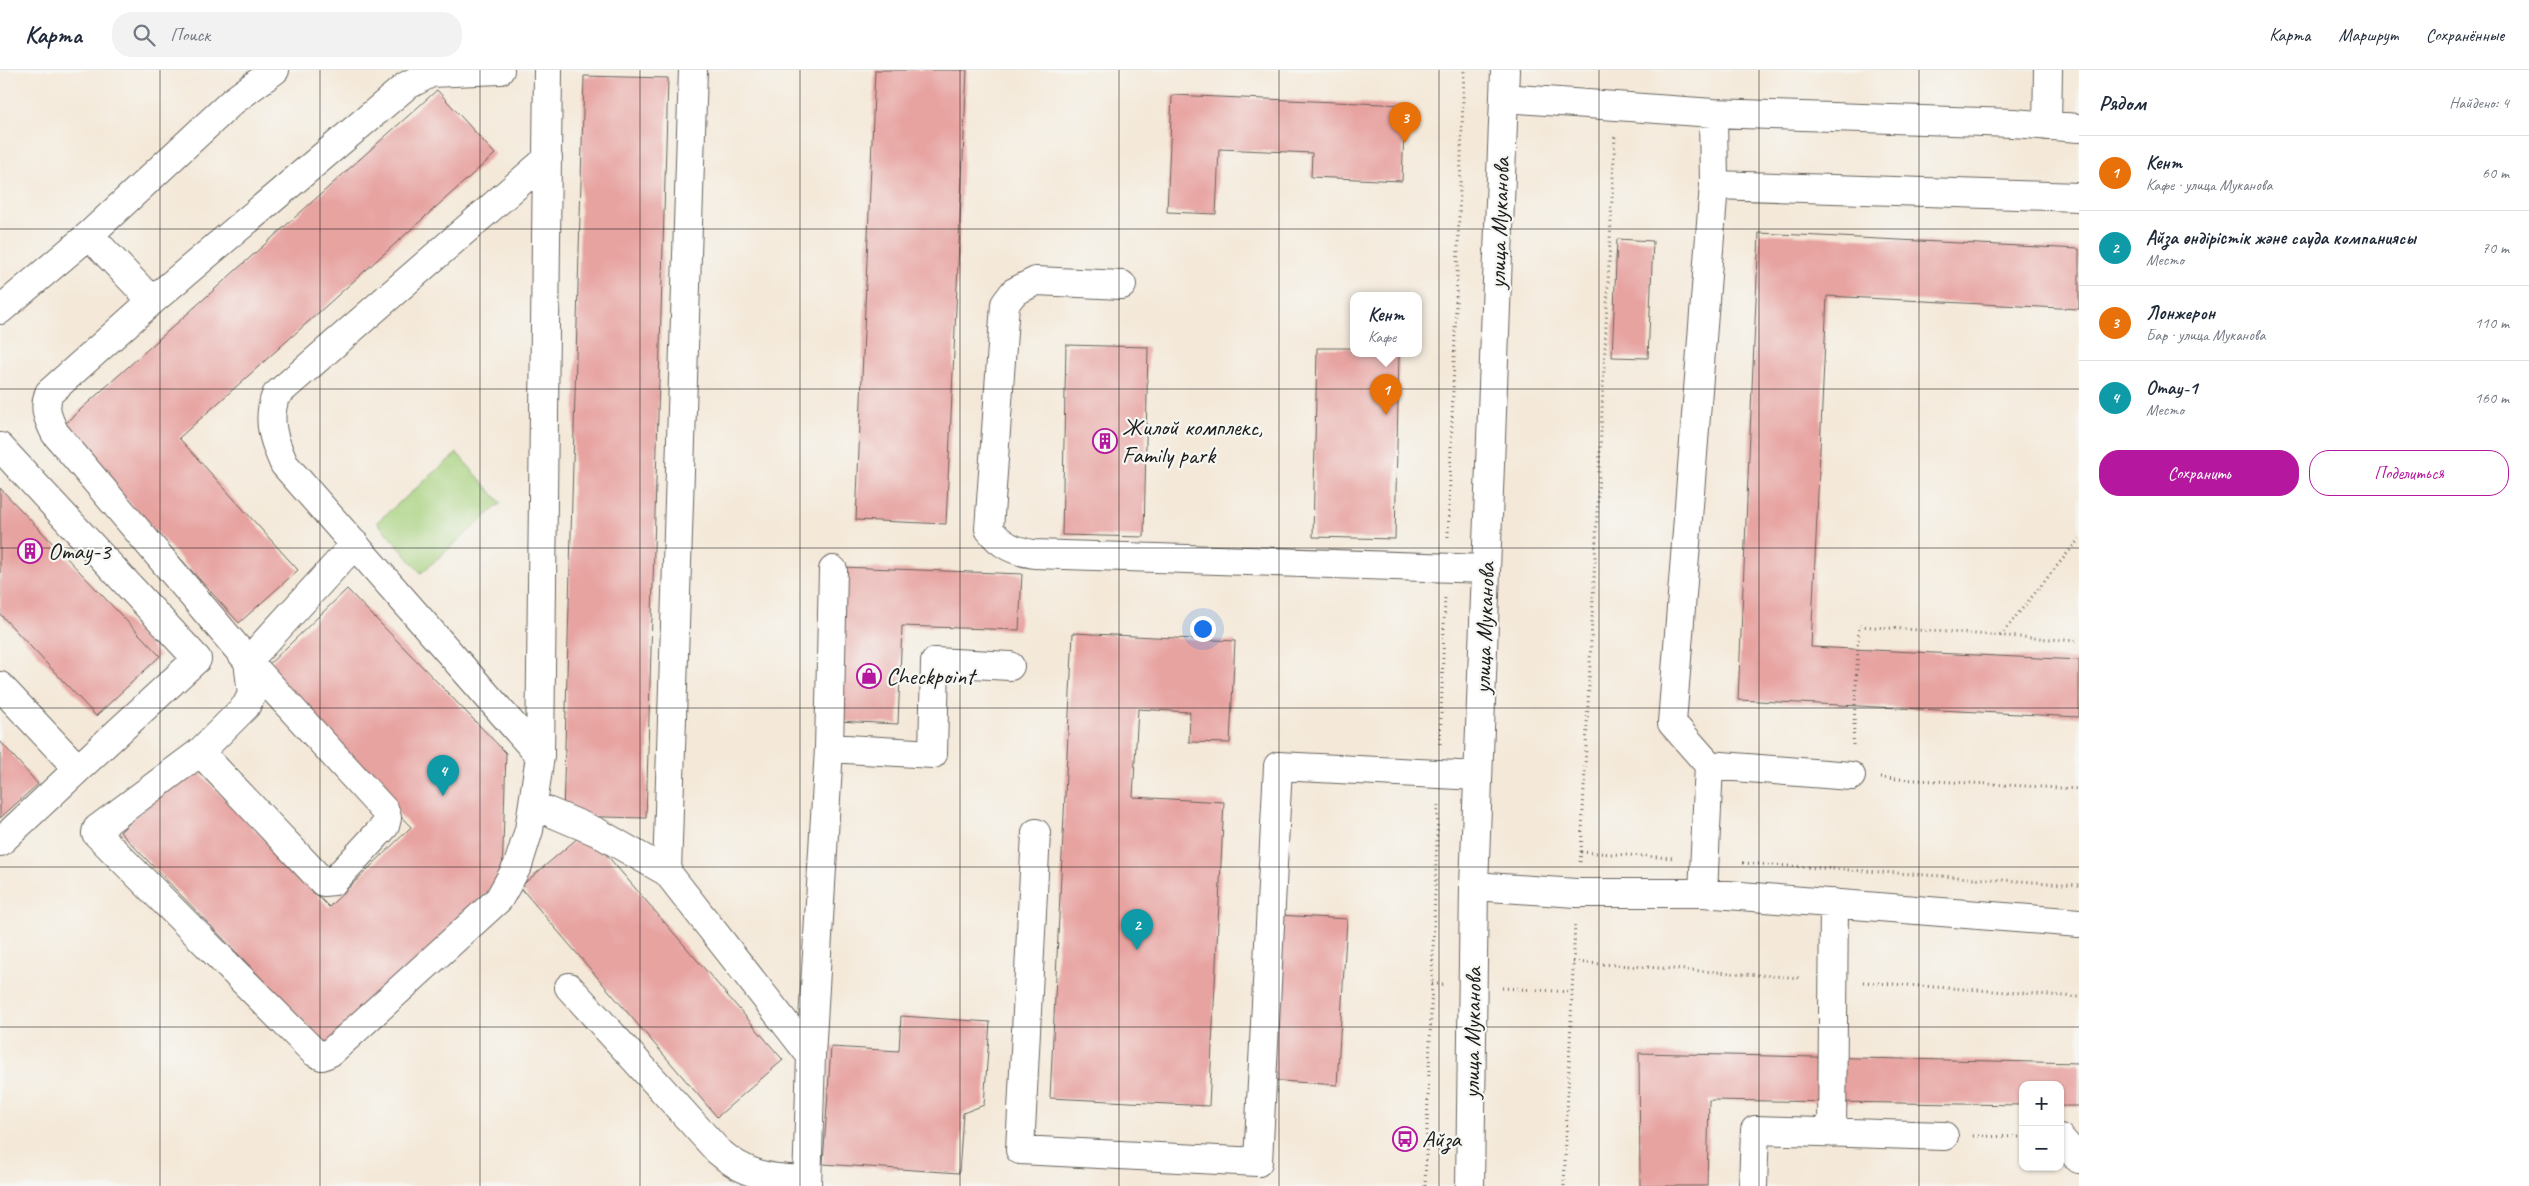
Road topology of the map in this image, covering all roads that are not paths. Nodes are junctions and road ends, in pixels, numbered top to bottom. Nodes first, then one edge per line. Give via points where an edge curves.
1 (275, 70) edge
2 (500, 70) edge
3 (548, 70) edge
4 (693, 70) edge
5 (1505, 70) edge
6 (2048, 70) edge
7 (1504, 98) junction
8 (1713, 112) junction
9 (2046, 126) junction
10 (2079, 128) edge
11 (548, 158) junction
12 (1714, 185) junction
13 (2079, 197) edge
14 (89, 235) junction
15 (1122, 285) dead end
16 (152, 300) junction
17 (0, 310) edge
18 (0, 446) edge
19 (355, 544) junction
20 (1486, 568) junction
21 (833, 570) dead end
22 (248, 661) junction
23 (1010, 666) dead end
24 (0, 686) edge
25 (829, 748) junction
26 (200, 752) junction
27 (540, 756) junction
28 (1709, 765) junction
29 (78, 769) junction
30 (1478, 776) junction
31 (1851, 776) road end
32 (535, 806) junction
33 (1036, 832) dead end
34 (0, 842) edge
35 (668, 872) junction
36 (1474, 886) junction
37 (1702, 893) junction
38 (1834, 903) junction
39 (2079, 923) edge
40 (569, 987) dead end
41 (811, 1056) junction
42 (1832, 1134) junction
43 (1944, 1136) road end
44 (2064, 1142) edge
45 (2079, 1159) edge
46 (807, 1183) edge
47 (1470, 1186) edge
48 (1753, 1186) edge

1 - 14 main road via 233,101
2 - 16 main road via 431,73 406,86
3 - 11 main road
4 - 35 main road
5 - 7 main road, улица Муканова
6 - 9 main road
7 - 8 main road
7 - 20 main road, улица Муканова
8 - 9 main road
8 - 12 main road
9 - 10 main road
11 - 19 main road via 276,396 270,416 274,440 284,464
11 - 27 main road
12 - 13 main road
12 - 28 main road via 1672,723
14 - 16 main road
14 - 17 main road
15 - 20 main road via 1036,281 1008,297 989,529 996,539 1015,551 1034,554
16 - 22 main road via 49,393 46,414 55,433
18 - 29 main road via 196,659
19 - 22 main road
19 - 27 main road
20 - 30 main road, улица Муканова
21 - 25 main road
22 - 26 main road via 252,694 246,706
22 - 26 main road via 385,811 385,826 334,881 323,882
23 - 25 main road via 935,662 932,754
24 - 29 main road
25 - 41 main road
26 - 32 main road via 97,829 96,833 314,1052 322,1056 331,1052 499,899 518,865
27 - 32 main road
28 - 31 main road
28 - 37 main road
29 - 34 main road
30 - 33 main road via 1278,766 1258,1162 1020,1150
30 - 36 main road, улица Муканова
32 - 35 main road via 598,832
35 - 41 main road
36 - 37 main road via 1576,893
36 - 47 main road, улица Муканова
37 - 38 main road
38 - 39 main road
38 - 42 main road
40 - 46 main road via 733,1164 750,1172
41 - 46 main road
42 - 43 main road
42 - 48 main road via 1755,1130
44 - 45 main road

